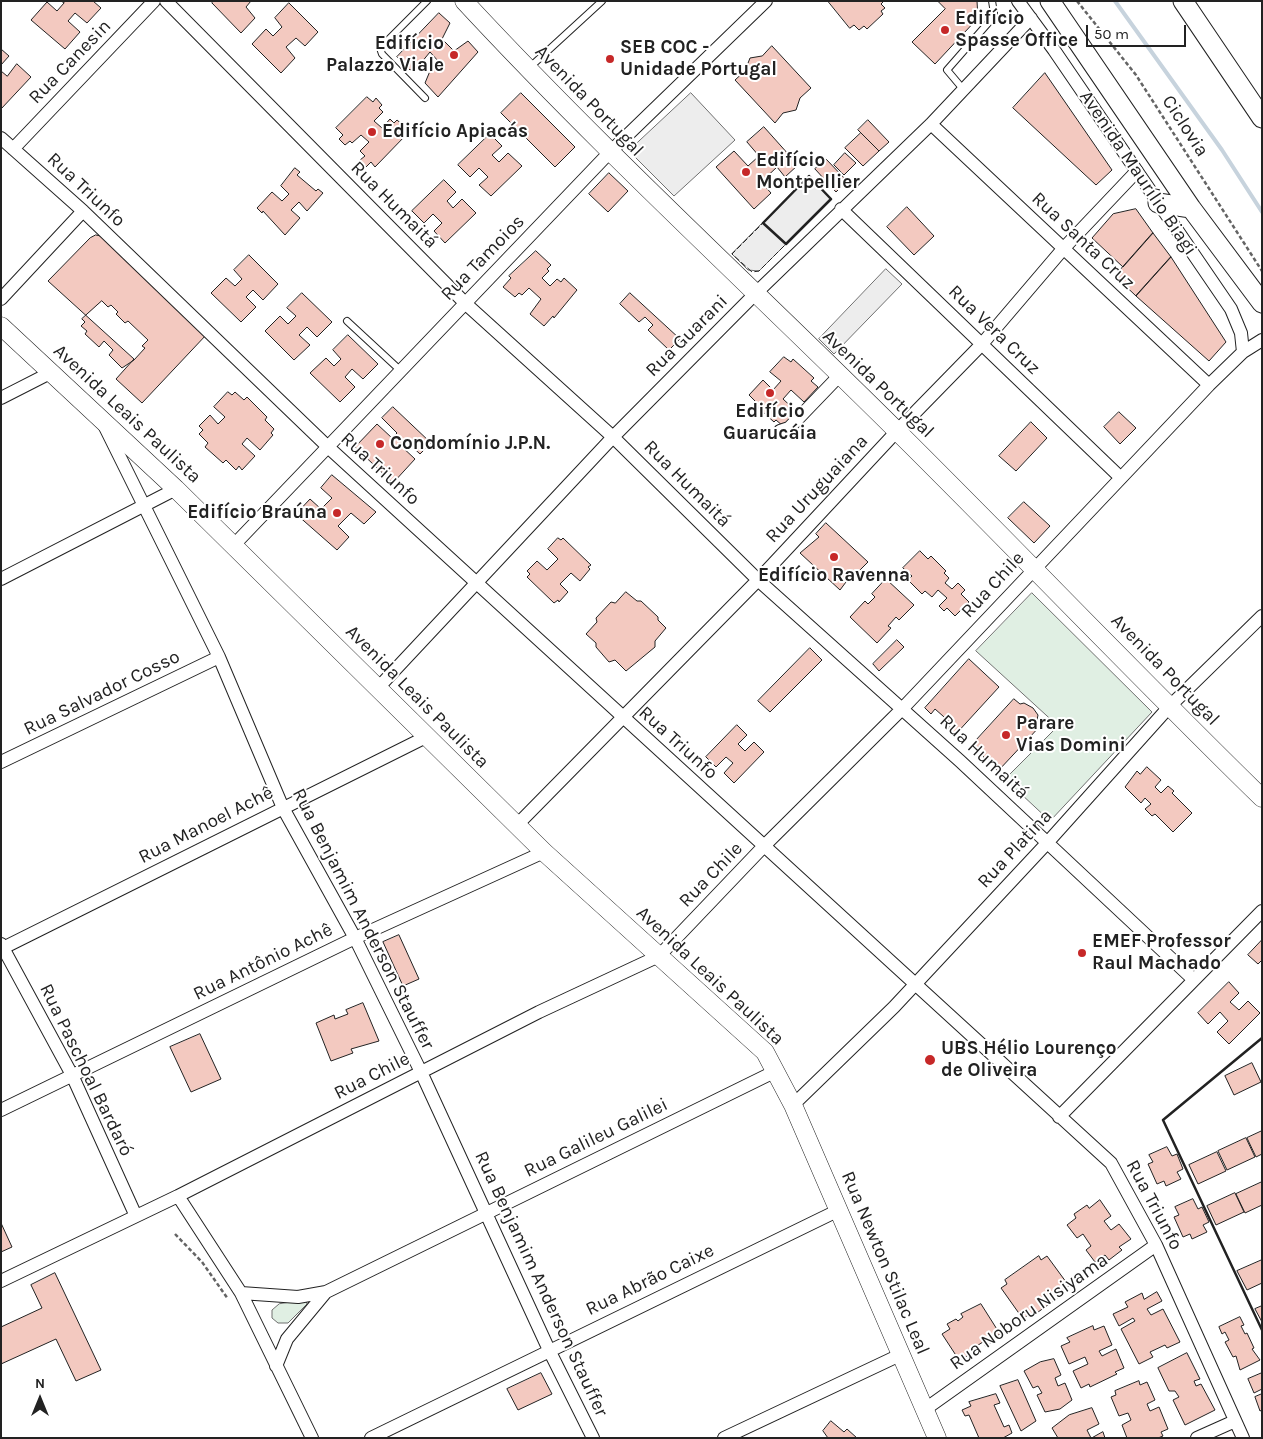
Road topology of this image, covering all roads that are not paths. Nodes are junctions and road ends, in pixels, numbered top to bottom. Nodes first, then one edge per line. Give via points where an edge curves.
1 (154, 1) edge
2 (166, 1) edge
3 (427, 1) edge
4 (464, 1) edge
5 (602, 1) edge
6 (766, 1) edge
7 (992, 1) edge
8 (1018, 1) edge
9 (1050, 1) edge
10 (1183, 1) edge
11 (1031, 18) junction
12 (528, 69) junction
13 (963, 89) junction
14 (425, 98) dead end
15 (1262, 118) edge
16 (931, 124) junction
17 (1, 138) edge
18 (13, 149) junction
19 (609, 153) junction
20 (1137, 171) junction
21 (1158, 203) junction
22 (1191, 208) junction
23 (842, 209) junction
24 (83, 212) junction
25 (1063, 249) junction
26 (755, 294) junction
27 (1, 299) edge
28 (1262, 303) edge
29 (466, 304) junction
30 (347, 321) dead end
31 (1, 326) edge
32 (1262, 340) edge
33 (982, 344) junction
34 (1242, 352) junction
35 (401, 371) junction
36 (52, 372) junction
37 (839, 376) junction
38 (1209, 385) junction
39 (1, 398) edge
40 (100, 418) junction
41 (780, 431) dead end
42 (897, 431) junction
43 (613, 437) junction
44 (328, 447) junction
45 (1121, 478) junction
46 (176, 489) junction
47 (144, 506) junction
48 (233, 546) junction
49 (1034, 568) junction
50 (1, 579) edge
51 (758, 580) junction
52 (476, 582) junction
53 (1262, 616) edge
54 (219, 657) junction
55 (378, 688) junction
56 (1169, 707) junction
57 (903, 708) junction
58 (622, 718) junction
59 (428, 736) junction
60 (1, 762) edge
61 (1262, 798) edge
62 (283, 808) junction
63 (516, 826) junction
64 (1048, 842) junction
65 (764, 846) junction
66 (544, 852) junction
67 (1262, 911) edge
68 (355, 938) junction
69 (2, 947) edge
70 (659, 956) junction
71 (1194, 980) junction
72 (916, 984) junction
73 (776, 1071) junction
74 (421, 1072) junction
75 (72, 1075) junction
76 (793, 1104) junction
77 (1, 1110) edge
78 (1059, 1117) junction
79 (178, 1196) junction
80 (838, 1210) junction
81 (486, 1212) junction
82 (136, 1214) junction
83 (1156, 1245) junction
84 (1, 1281) edge
85 (326, 1292) junction
86 (241, 1293) junction
87 (550, 1350) junction
88 (902, 1354) junction
89 (276, 1366) junction
90 (924, 1410) junction
91 (1235, 1421) junction
92 (312, 1438) edge
93 (370, 1438) edge
94 (594, 1438) edge
95 (724, 1438) edge
96 (937, 1438) edge
97 (1197, 1438) edge
98 (1243, 1438) edge

1 - 18 street, Rua Canesin
2 - 29 street, Rua Humaitá
3 - 14 lane via 380,48 382,54
4 - 12 street, Avenida Portugal
5 - 12 lane
6 - 19 street, Rua Tamoios
7 - 13 lane via 994,14 989,22 947,70
8 - 11 street, Avenida Maurílio Biagi
9 - 22 main road, Avenida Maurílio Biagi
10 - 15 main road
11 - 13 street, Rua Guarani
11 - 20 street, Avenida Maurílio Biagi
12 - 19 street, Avenida Portugal
13 - 16 street, Rua Guarani
16 - 23 street, Rua Guarani
16 - 25 street, Rua Santa Cruz
17 - 18 street, Rua Triunfo
18 - 24 street, Rua Triunfo
19 - 26 street, Avenida Portugal
19 - 29 street, Rua Tamoios
20 - 21 street, Avenida Maurílio Biagi
20 - 25 street, Rua Uruguaiana
21 - 22 main road
21 - 34 street, Avenida Maurílio Biagi via 1231,309 1242,333
22 - 28 main road, Avenida Maurílio Biagi
23 - 26 street, Rua Guarani
23 - 33 street, Rua Vera Cruz
24 - 27 street
24 - 44 street, Rua Triunfo
25 - 33 street, Rua Uruguaiana
25 - 38 street, Rua Santa Cruz
26 - 37 street, Avenida Portugal
26 - 43 street, Rua Guarani
29 - 35 street, Rua Tamoios
29 - 43 street, Rua Humaitá
30 - 35 lane
31 - 36 street, Avenida Leais Paulista
32 - 34 street, Rua Chile
33 - 42 street, Rua Uruguaiana
33 - 45 street, Rua Vera Cruz
34 - 38 street, Rua Chile
35 - 44 street, Rua Tamoios
36 - 39 street
36 - 40 street, Avenida Leais Paulista
37 - 41 street via 789,428
37 - 42 street, Avenida Portugal
38 - 45 street, Rua Chile
40 - 46 street, Avenida Leais Paulista
40 - 47 street, Rua Benjamim Anderson Stauffer
42 - 49 street, Avenida Portugal
42 - 51 street, Rua Uruguaiana
43 - 51 street, Rua Humaitá
43 - 52 street, Rua Guarani
44 - 48 street, Rua Tamoios
44 - 52 street, Rua Triunfo
45 - 49 street, Rua Chile
46 - 47 street
46 - 48 street, Avenida Leais Paulista
47 - 50 street
47 - 54 street, Rua Benjamim Anderson Stauffer
48 - 55 street, Avenida Leais Paulista
49 - 56 street, Avenida Portugal
49 - 57 street, Rua Chile
51 - 57 street, Rua Humaitá
51 - 58 street, Rua Uruguaiana
52 - 55 street, Rua Guarani
52 - 58 street, Rua Triunfo
53 - 56 street, Rua Platina
54 - 60 street, Rua Salvador Cosso
54 - 62 street, Rua Benjamim Anderson Stauffer
55 - 59 street, Avenida Leais Paulista
56 - 61 street, Avenida Portugal
56 - 64 street, Rua Platina
57 - 64 street, Rua Humaitá
57 - 65 street, Rua Chile
58 - 63 street, Rua Uruguaiana
58 - 65 street, Rua Triunfo
59 - 62 street, Rua Manoel Achê
59 - 63 street, Avenida Leais Paulista
62 - 68 street, Rua Benjamim Anderson Stauffer
62 - 69 street, Rua Manoel Achê
63 - 66 street, Avenida Leais Paulista
64 - 71 street, Rua Humaitá
64 - 72 street, Rua Platina
65 - 70 street, Rua Chile
65 - 72 street, Rua Triunfo
66 - 68 street, Rua Antônio Achê
66 - 70 street, Avenida Leais Paulista
67 - 71 street
68 - 74 street, Rua Benjamim Anderson Stauffer
68 - 75 street, Rua Antônio Achê
69 - 75 street, Rua Paschoal Bardaró
70 - 73 street, Avenida Leais Paulista via 765,1052
70 - 74 street, Rua Chile
71 - 78 street
72 - 76 street, Rua Platina
72 - 78 street, Rua Triunfo
73 - 76 street, Avenida Leais Paulista
73 - 81 street, Rua Galileu Galilei
74 - 79 street, Rua Chile
74 - 81 street, Rua Benjamim Anderson Stauffer
75 - 77 street, Rua Antônio Achê
75 - 82 street, Rua Paschoal Bardaró
76 - 80 street, Rua Newton Stilac Leal
78 - 83 street, Rua Triunfo via 1111,1163
79 - 82 street, Rua Chile
79 - 86 street
80 - 87 street, Rua Abrão Caixe
80 - 88 street, Rua Newton Stilac Leal
81 - 85 street, Rua Galileu Galilei
81 - 87 street, Rua Benjamim Anderson Stauffer
82 - 84 street, Rua Chile
83 - 90 street, Rua Noboru Nisiyama
83 - 91 street, Rua Triunfo
85 - 86 street, Rua Galileu Galilei via 298,1297
85 - 89 street, Rua Galileu Galilei via 287,1339
86 - 89 street
87 - 93 street, Rua Abrão Caixe
87 - 94 street, Rua Benjamim Anderson Stauffer
88 - 90 street, Rua Newton Stilac Leal
88 - 95 street
89 - 92 street
90 - 96 street, Rua Newton Stilac Leal
91 - 97 street
91 - 98 street, Rua Triunfo

